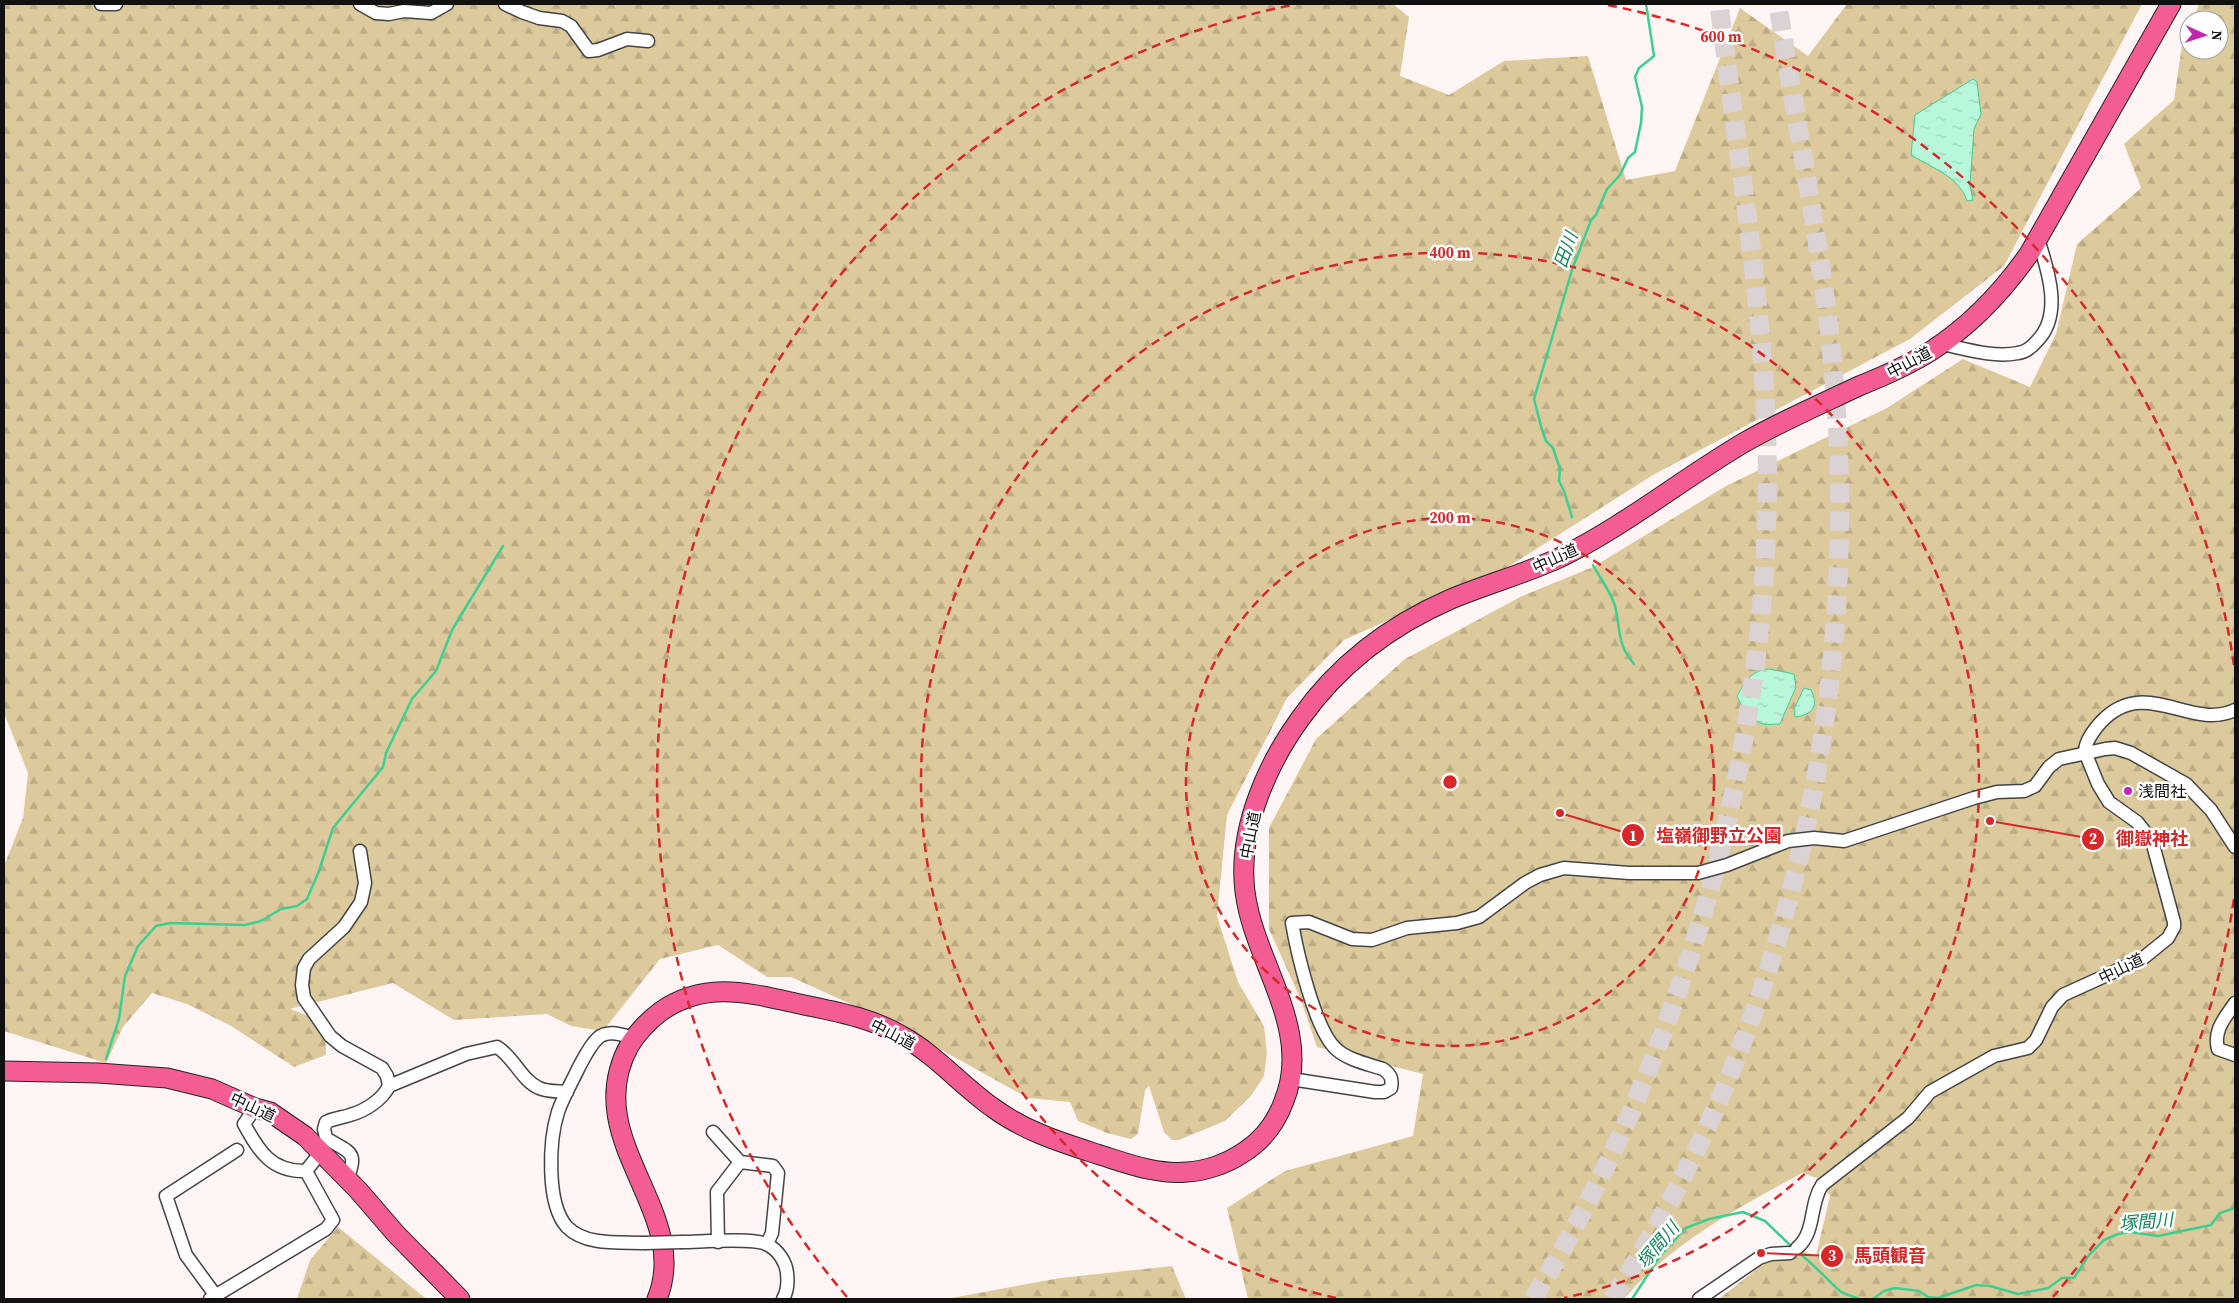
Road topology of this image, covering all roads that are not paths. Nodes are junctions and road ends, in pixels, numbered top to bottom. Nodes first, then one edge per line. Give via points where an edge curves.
1 (101, 4) edge
2 (116, 4) edge
3 (360, 4) edge
4 (447, 4) edge
5 (505, 4) edge
6 (2171, 4) edge
7 (648, 41) dead end
8 (2038, 240) junction
9 (1942, 344) junction
10 (2235, 710) edge
11 (2085, 752) junction
12 (2235, 847) edge
13 (360, 851) dead end
14 (2235, 1003) edge
15 (634, 1038) junction
16 (2235, 1055) edge
17 (4, 1071) edge
18 (1291, 1079) junction
19 (389, 1086) junction
20 (566, 1092) junction
21 (255, 1108) junction
22 (713, 1132) dead end
23 (237, 1150) dead end
24 (320, 1152) junction
25 (740, 1162) junction
26 (306, 1171) junction
27 (347, 1179) junction
28 (718, 1242) junction
29 (767, 1244) junction
30 (213, 1298) edge
31 (460, 1299) edge
32 (657, 1299) edge
33 (783, 1299) edge
34 (1699, 1299) edge

1 - 2 street
3 - 4 street via 376,13 389,14 404,11 431,13
5 - 7 street via 539,18 562,21 572,26 589,51 627,39
6 - 8 highway, 中山道
8 - 9 highway, 中山道 via 2002,289
8 - 9 street via 2051,287 2050,317 2042,336 2020,353 2004,355
9 - 18 highway, 中山道 via 1913,362 1748,441 1575,549 1533,569 1455,597 1404,622 1360,652 1323,689 1294,726 1266,779 1249,830 1244,863 1251,922 1289,1028
10 - 11 street via 2216,714 2148,702 2124,704 2108,714 2091,735
11 - 12 street via 2123,749 2186,784 2211,810
11 - 18 street via 2059,759 2035,786 2024,791 1997,792 1974,798 1844,841 1814,838 1788,841 1698,873 1629,873 1564,868 1525,883 1479,917 1458,923 1407,928 1372,940 1352,939 1309,922 1292,923 1303,972 1328,1038 1337,1050 1389,1073 1392,1081 1391,1088 1375,1092
11 - 34 street, 中山道 via 2104,796 2136,822 2152,841 2174,922 2171,933 2142,959 2063,994 2028,1048 1994,1056 1930,1092 1908,1118 1822,1185 1814,1199 1807,1237 1794,1250 1759,1258
13 - 19 street via 366,883 361,902 344,927 309,959 304,968 302,986 304,998 330,1036 382,1068
14 - 16 street via 2220,1024 2216,1040 2218,1049
15 - 18 highway, 中山道 via 670,1006 707,992 745,992 839,1012 886,1027 908,1038 996,1110 1022,1126 1139,1167 1172,1172 1201,1170 1240,1155 1267,1132 1280,1111
15 - 20 street via 613,1032 598,1038
15 - 32 highway, 中山道 via 617,1077 615,1108 622,1137 664,1246 664,1273
17 - 21 highway, 中山道 via 113,1073 166,1078 212,1089
19 - 20 street via 466,1054 497,1047 539,1089
19 - 27 street via 384,1095 363,1110 326,1122 326,1138 347,1150 353,1158 354,1165
20 - 28 street, bridge via 553,1139 552,1188 557,1213 567,1227 599,1242
21 - 24 highway, 中山道 via 270,1112 305,1136
21 - 26 street via 244,1124 266,1157 277,1166
22 - 25 street
23 - 30 street via 166,1196 186,1255
24 - 26 street
24 - 27 highway, 中山道
25 - 28 street via 717,1192
25 - 29 street via 773,1166 778,1173 772,1233
26 - 30 street via 332,1220 326,1229
27 - 31 highway, 中山道
28 - 29 street
29 - 33 street via 787,1267 788,1282

